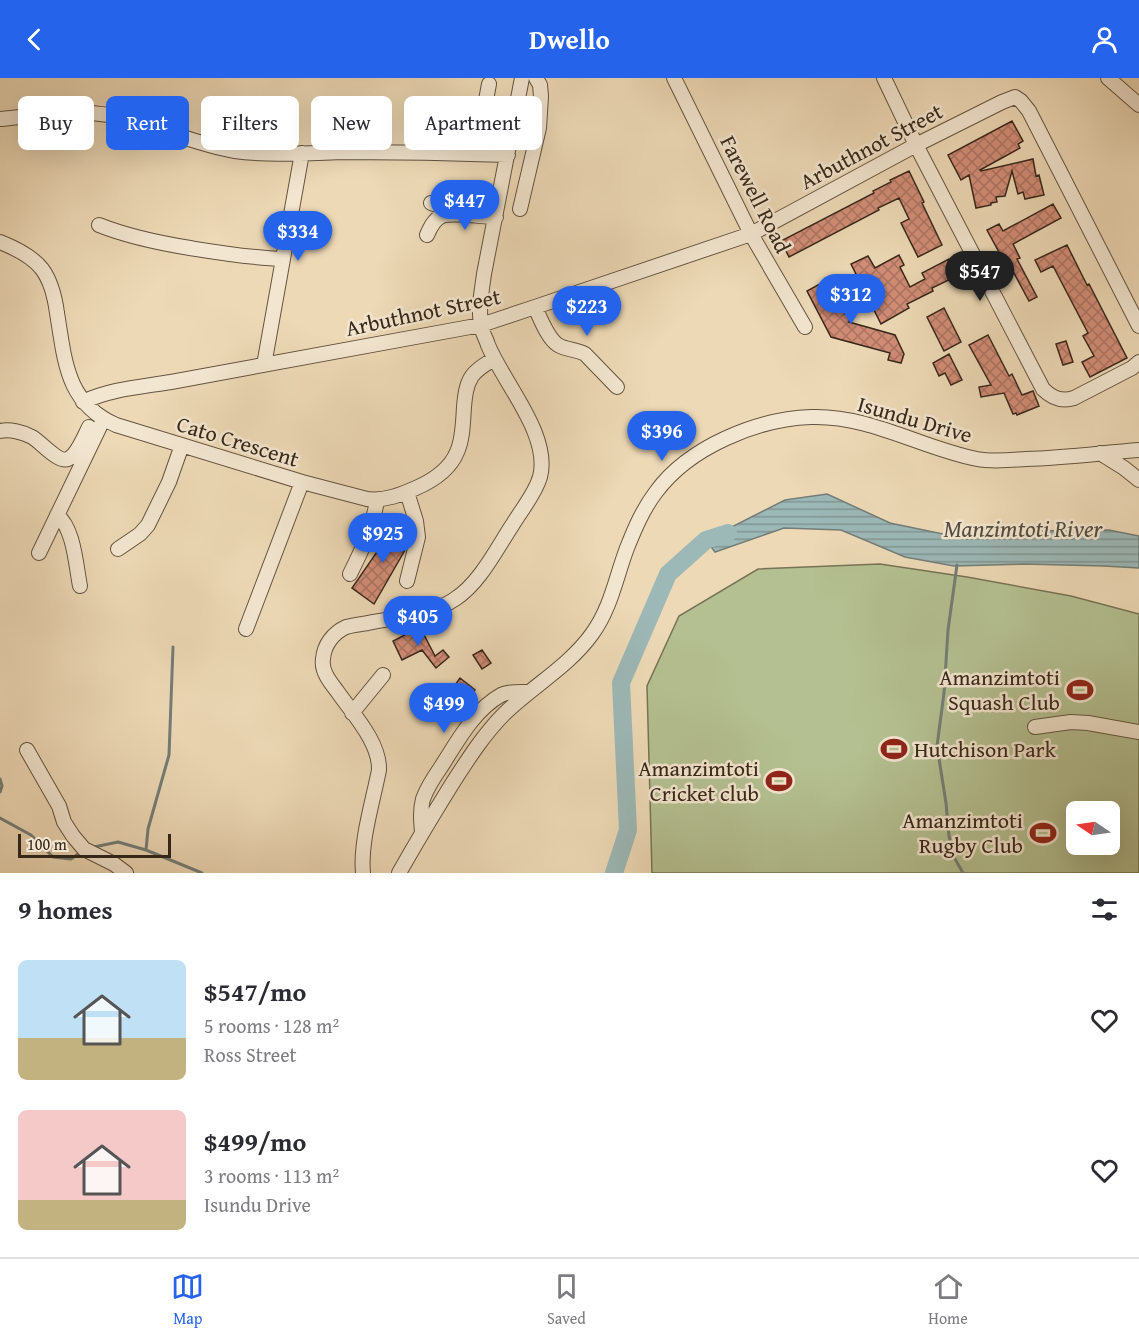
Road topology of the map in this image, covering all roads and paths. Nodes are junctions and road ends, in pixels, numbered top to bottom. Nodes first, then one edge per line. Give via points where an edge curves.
1 (522, 78) edge
2 (536, 78) edge
3 (674, 78) edge
4 (1108, 78) edge
5 (887, 79) edge
6 (489, 84) dead end
7 (1139, 105) edge
8 (0, 119) edge
9 (916, 145) junction
10 (302, 153) junction
11 (476, 154) junction
12 (508, 155) junction
13 (431, 203) dead end
14 (519, 209) dead end
15 (496, 213) junction
16 (99, 225) dead end
17 (751, 234) junction
18 (427, 235) dead end
19 (0, 242) edge
20 (283, 259) junction
21 (535, 308) junction
22 (481, 325) junction
23 (1139, 326) edge
24 (805, 327) dead end
25 (494, 359) junction
26 (1139, 362) edge
27 (264, 365) junction
28 (617, 387) dead end
29 (83, 402) junction
30 (99, 417) junction
31 (0, 431) edge
32 (182, 445) junction
33 (1139, 450) edge
34 (1100, 453) junction
35 (1139, 480) edge
36 (302, 482) junction
37 (407, 492) junction
38 (377, 500) junction
39 (57, 515) junction
40 (118, 549) dead end
41 (39, 553) dead end
42 (350, 574) dead end
43 (407, 581) dead end
44 (80, 586) dead end
45 (246, 629) dead end
46 (383, 675) dead end
47 (528, 692) junction
48 (352, 713) junction
49 (1035, 727) dead end
50 (1139, 732) edge
51 (27, 750) dead end
52 (422, 832) junction
53 (126, 873) edge
54 (363, 873) edge
55 (399, 873) edge

1 - 12 street
2 - 14 street via 541,96 538,128
3 - 17 street, Farewell Road
4 - 7 street
5 - 9 street
6 - 11 street
8 - 10 street via 68,112 107,115 237,151
9 - 17 street, Arbuthnot Street
9 - 23 street, Arbuthnot Street via 1002,102 1018,99 1029,111
9 - 26 street via 1048,393 1063,400 1074,398
10 - 11 street
10 - 20 street
11 - 12 street
12 - 15 street
13 - 15 street
15 - 18 street via 442,216
15 - 22 street via 484,274
16 - 20 street via 164,244 249,258
17 - 21 street, Arbuthnot Street
17 - 24 street, Farewell Road
19 - 29 street, Cato Crescent via 22,252 47,278 56,304 65,360 74,389
20 - 27 street
21 - 22 street, Arbuthnot Street
21 - 28 street via 552,340 585,354
22 - 25 street
22 - 27 street, Arbuthnot Street
25 - 37 street, Cato Crescent via 478,369 467,385 457,453 448,467
25 - 48 street via 534,429 543,460 540,480 479,576 455,600 428,611 346,627 330,640 323,660 326,675
27 - 29 street, Arbuthnot Street via 119,390
29 - 30 street, Cato Crescent
30 - 31 street via 67,459 57,457 32,437
30 - 32 street, Cato Crescent
30 - 39 street
32 - 36 street, Cato Crescent
32 - 40 street via 148,525
33 - 34 street, Isundu Drive
34 - 35 street
34 - 47 street, Isundu Drive via 980,459 878,427 835,418 790,419 744,430 703,451 657,490 640,516 607,608 592,635
36 - 38 street, Cato Crescent
36 - 45 street
37 - 38 street, Cato Crescent
37 - 43 street via 418,537
38 - 42 street via 370,531
39 - 41 street
39 - 44 street via 70,536
46 - 48 street
47 - 52 street, Isundu Drive via 488,732
47 - 52 street, Isundu Drive via 502,694 462,735 424,796
48 - 54 street via 380,759 364,844
49 - 50 street via 1071,722
51 - 53 street via 73,836 84,849
52 - 55 street, Isundu Drive

